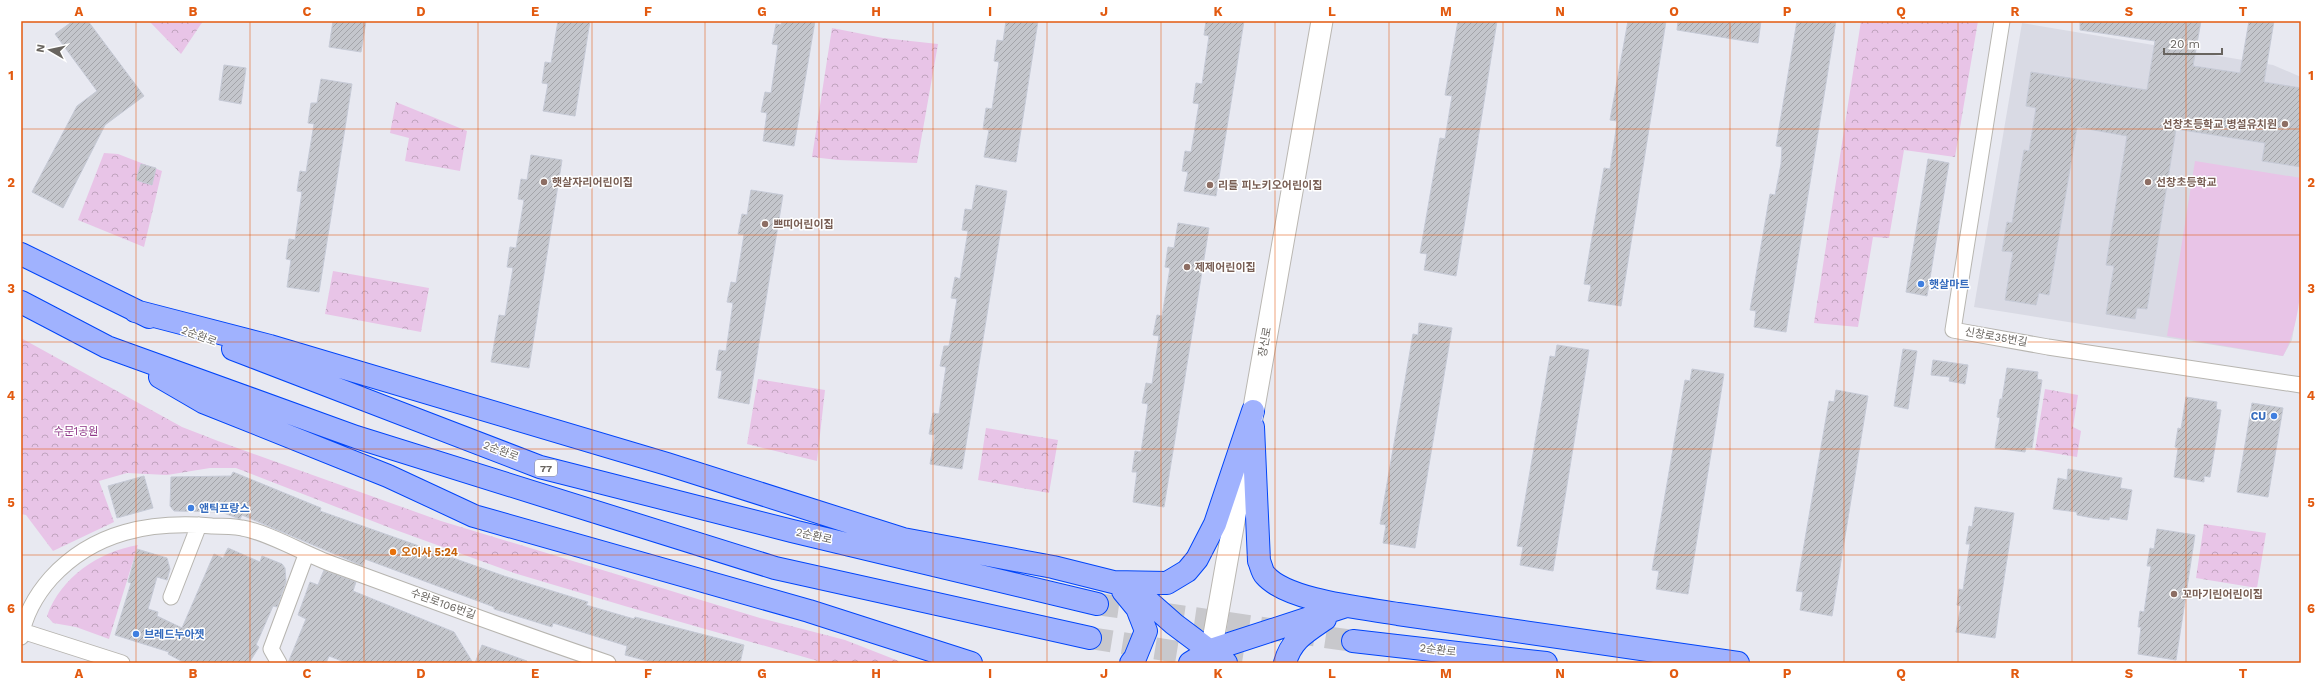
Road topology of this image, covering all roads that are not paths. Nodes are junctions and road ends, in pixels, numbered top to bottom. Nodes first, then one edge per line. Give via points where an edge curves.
1 (1322, 21) edge
2 (2002, 21) edge
3 (21, 254) edge
4 (21, 302) edge
5 (135, 311) junction
6 (107, 347) junction
7 (2301, 384) edge
8 (1253, 411) junction
9 (199, 525) junction
10 (306, 554) junction
11 (1113, 582) junction
12 (171, 597) dead end
13 (1098, 604) tunnel mouth
14 (1346, 606) junction
15 (21, 634) edge
16 (1090, 638) tunnel mouth
17 (1353, 640) tunnel mouth
18 (578, 658) edge
19 (1216, 659) edge
20 (122, 663) edge
21 (279, 663) edge
22 (608, 663) edge
23 (971, 663) edge
24 (1131, 663) edge
25 (1190, 663) edge
26 (1285, 663) edge
27 (1546, 663) edge
28 (1738, 663) edge

1 - 8 main road, 장신로
2 - 7 street, 신창로35번길 via 1954,330
3 - 5 highway, 2순환로 / 77
4 - 6 highway, 77
5 - 11 highway via 270,346 667,464 903,540 1053,567
5 - 13 highway, 2순환로 / 77 via 540,467 792,531
6 - 16 highway, 77 via 356,437 775,568
6 - 23 highway via 203,402 388,476 474,516 809,611
8 - 11 highway via 1215,524 1188,571 1167,583
8 - 14 highway via 1256,528 1259,561 1265,575 1278,586 1293,593
8 - 19 main road, 장신로
9 - 10 street, 수완로106번길 via 243,528
9 - 12 street
9 - 15 street, 수완로106번길 via 145,526 108,537 76,555 64,564 39,592 29,610
10 - 18 street, 수완로106번길
10 - 21 street via 271,648
11 - 19 highway via 1140,594
11 - 24 highway via 1137,608 1146,631 1136,658
14 - 19 highway
14 - 26 highway via 1297,639 1288,650
14 - 28 highway
15 - 20 street
17 - 27 highway, 2순환로
18 - 22 street, 수완로106번길
19 - 25 highway

